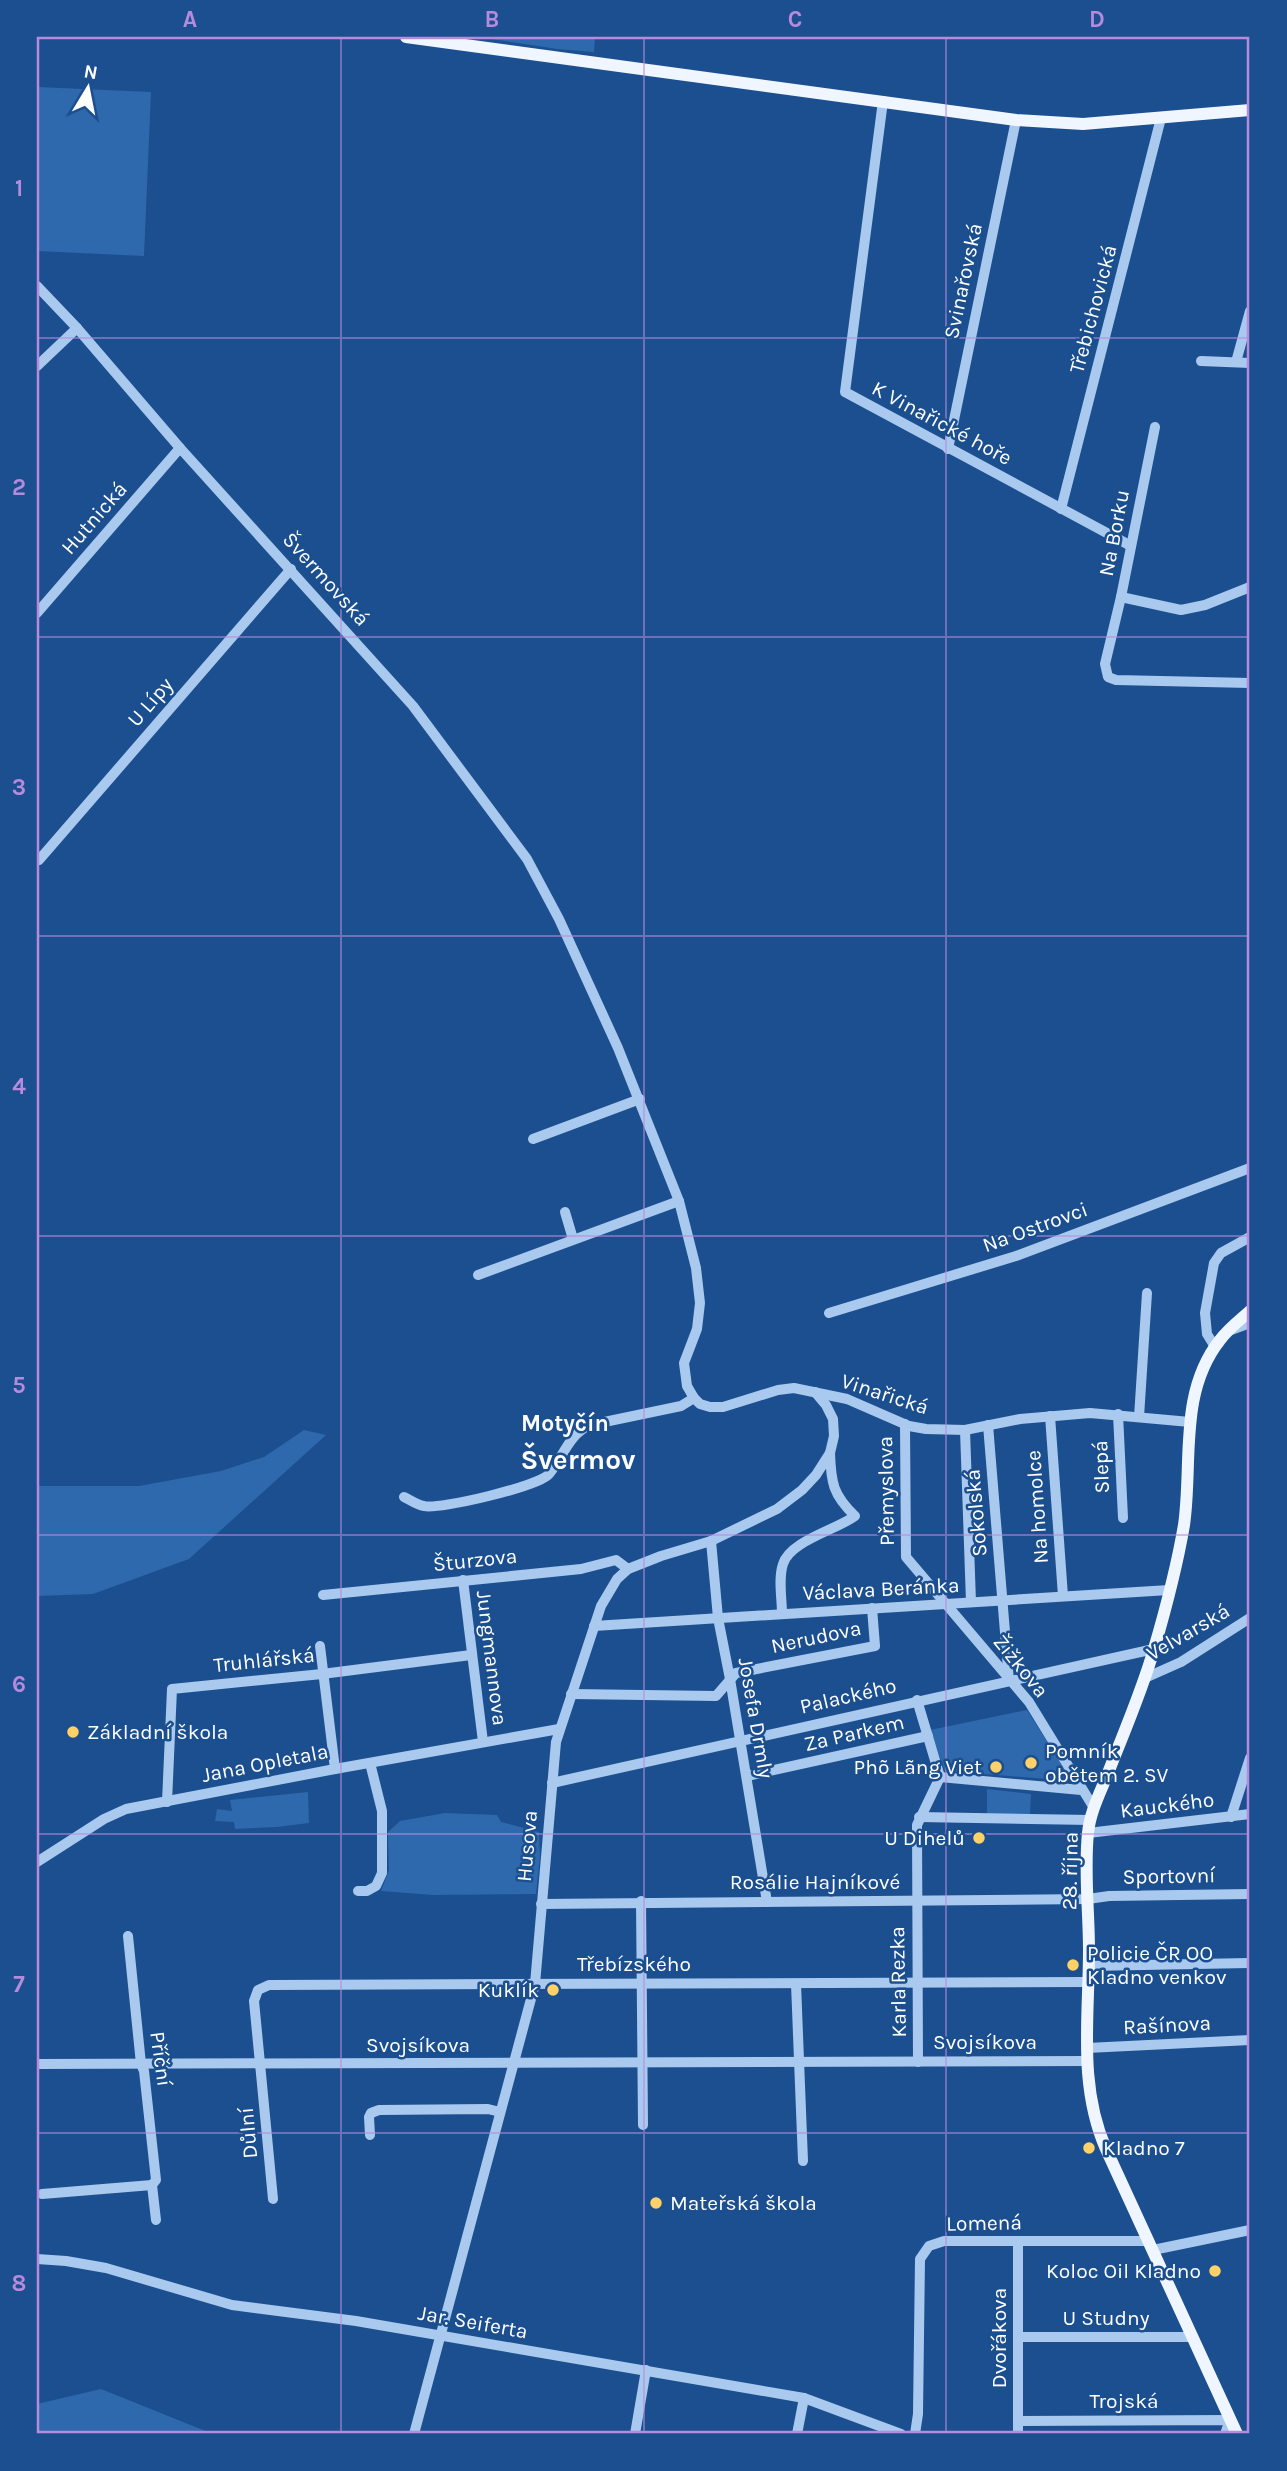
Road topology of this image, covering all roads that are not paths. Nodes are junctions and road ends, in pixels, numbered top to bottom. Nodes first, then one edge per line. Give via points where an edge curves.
1 (406, 37) edge
2 (883, 101) junction
3 (1250, 110) edge
4 (1161, 118) junction
5 (1016, 120) junction
6 (37, 286) edge
7 (1250, 311) edge
8 (77, 328) junction
9 (1201, 361) dead end
10 (1236, 362) junction
11 (1250, 363) edge
12 (37, 366) edge
13 (1155, 428) dead end
14 (180, 448) junction
15 (948, 449) junction
16 (1061, 509) junction
17 (1131, 546) junction
18 (291, 569) junction
19 (1250, 587) edge
20 (1121, 597) junction
21 (37, 613) edge
22 (1250, 682) edge
23 (38, 858) edge
24 (640, 1099) junction
25 (533, 1139) dead end
26 (1250, 1168) edge
27 (680, 1201) junction
28 (565, 1212) dead end
29 (1250, 1237) edge
30 (573, 1239) junction
31 (478, 1275) dead end
32 (1147, 1293) dead end
33 (1250, 1311) edge
34 (829, 1313) dead end
35 (1250, 1323) edge
36 (1229, 1331) junction
37 (1215, 1347) junction
38 (815, 1392) junction
39 (694, 1398) junction
40 (1118, 1414) junction
41 (1050, 1416) junction
42 (1139, 1417) junction
43 (1190, 1422) junction
44 (905, 1424) junction
45 (988, 1425) junction
46 (965, 1430) junction
47 (830, 1453) junction
48 (404, 1497) dead end
49 (1123, 1518) dead end
50 (711, 1541) junction
51 (906, 1557) joint
52 (628, 1569) junction
53 (463, 1580) junction
54 (1169, 1590) junction
55 (323, 1595) dead end
56 (1063, 1596) junction
57 (1003, 1600) junction
58 (971, 1602) junction
59 (946, 1604) junction
60 (872, 1608) junction
61 (782, 1614) junction
62 (718, 1618) junction
63 (1250, 1619) edge
64 (594, 1626) junction
65 (320, 1647) dead end
66 (1154, 1648) junction
67 (471, 1655) junction
68 (322, 1674) junction
69 (1145, 1678) junction
70 (730, 1679) junction
71 (1009, 1681) junction
72 (571, 1694) junction
73 (917, 1700) junction
74 (559, 1730) junction
75 (928, 1736) junction
76 (740, 1740) junction
77 (483, 1742) junction
78 (1250, 1758) edge
79 (370, 1763) junction
80 (335, 1769) junction
81 (747, 1776) junction
82 (940, 1777) junction
83 (552, 1783) junction
84 (1246, 1784) edge
85 (1081, 1790) junction
86 (167, 1801) junction
87 (1250, 1815) edge
88 (1231, 1816) junction
89 (919, 1817) junction
90 (1091, 1820) junction
91 (37, 1862) edge
92 (358, 1891) dead end
93 (1250, 1894) edge
94 (1088, 1899) junction
95 (641, 1901) junction
96 (767, 1902) junction
97 (916, 1902) junction
98 (541, 1903) junction
99 (128, 1936) dead end
100 (1250, 1963) edge
101 (1089, 1966) junction
102 (1088, 1982) junction
103 (641, 1983) junction
104 (535, 1984) junction
105 (796, 1984) junction
106 (916, 1984) junction
107 (1250, 2040) edge
108 (1087, 2055) junction
109 (918, 2062) junction
110 (643, 2063) junction
111 (799, 2063) junction
112 (37, 2064) edge
113 (141, 2064) junction
114 (261, 2064) junction
115 (513, 2064) junction
116 (500, 2112) junction
117 (643, 2124) dead end
118 (370, 2134) dead end
119 (803, 2161) dead end
120 (152, 2185) junction
121 (42, 2194) dead end
122 (273, 2199) dead end
123 (156, 2220) dead end
124 (1250, 2230) edge
125 (1018, 2241) junction
126 (1151, 2246) junction
127 (37, 2259) edge
128 (439, 2336) junction
129 (1018, 2337) junction
130 (1193, 2337) junction
131 (646, 2370) junction
132 (804, 2398) junction
133 (1230, 2420) junction
134 (1018, 2421) junction
135 (414, 2434) edge
136 (635, 2434) edge
137 (797, 2434) edge
138 (901, 2434) edge
139 (915, 2434) edge
140 (1018, 2434) edge
141 (1225, 2434) edge
142 (1237, 2434) edge

1 - 2 main road
2 - 5 main road
2 - 15 street, K Vinařické hoře via 845,392
3 - 4 main road
4 - 5 main road via 1083,124
4 - 16 street, Třebichovická
5 - 15 street, Svinařovská
6 - 8 street, Švermovská
7 - 10 street
8 - 12 street
8 - 14 street, Švermovská
9 - 10 street
10 - 11 street
13 - 17 street, Na Borku
14 - 18 street, Švermovská
14 - 21 street, Hutnická
15 - 16 street, K Vinařické hoře
16 - 17 street, K Vinařické hoře
17 - 20 street, Na Borku
18 - 23 street, U Lípy
18 - 24 street, Švermovská via 413,706 527,859
19 - 20 street, Na Borku via 1181,610
20 - 22 street via 1105,664 1108,677
24 - 25 street
24 - 27 street
26 - 34 street, Na Ostrovci via 1016,1255
27 - 30 street
27 - 39 street via 700,1303 697,1329 684,1363
28 - 30 street
29 - 37 street via 1214,1263 1205,1324
30 - 31 street
32 - 42 street
33 - 36 main road, 28. října
35 - 36 street
36 - 37 main road, 28. října
37 - 43 main road, 28. října via 1202,1371
38 - 39 street, Vinařická via 778,1390 723,1407 700,1404
38 - 44 street, Vinařická via 847,1399
38 - 47 street via 833,1419
39 - 48 street via 681,1406 578,1431 548,1477 524,1486 462,1503 424,1507
40 - 41 street, Vinařická
40 - 42 street, Vinařická
40 - 49 street, Slepá
41 - 45 street, Vinařická
41 - 56 street, Na homolce
42 - 43 street, Vinařická
43 - 54 main road, 28. října via 1184,1524
44 - 46 street, Vinařická
44 - 51 street, Přemyslova
45 - 46 street, Vinařická
45 - 57 street, Sokolská
46 - 58 street
47 - 50 street, Husova via 809,1483 777,1509
47 - 61 street via 836,1495 855,1517 800,1544 785,1558
50 - 52 street, Husova
50 - 62 street, Josefa Drmly
51 - 59 street, Žižkova
52 - 53 street, Šturzova via 616,1560 581,1569
52 - 64 street, Husova via 608,1592
53 - 55 street, Šturzova
53 - 67 street, Jungmannova
54 - 56 street, Václava Beránka
54 - 66 main road, 28. října
56 - 57 street, Václava Beránka
57 - 58 street, Václava Beránka
57 - 71 street, Sokolská
58 - 59 street, Václava Beránka
59 - 60 street, Václava Beránka
59 - 71 street, Žižkova
60 - 61 street, Václava Beránka
60 - 70 street, Nerudova via 875,1646 736,1673
61 - 62 street, Václava Beránka
62 - 64 street, Václava Beránka
62 - 70 street, Josefa Drmly
63 - 69 street, Velvarská via 1181,1662
64 - 72 street, Husova
65 - 68 street
66 - 69 main road, 28. října
66 - 71 street, Palackého
67 - 68 street, Truhlářská
67 - 77 street, Jungmannova
68 - 80 street
68 - 86 street, Truhlářská via 172,1689
69 - 90 main road, 28. října
70 - 72 street, Nerudova via 716,1696
70 - 76 street, Josefa Drmly
71 - 73 street, Palackého
71 - 85 street, Žižkova via 1051,1735
72 - 74 street, Husova
73 - 75 street
73 - 76 street, Palackého
74 - 77 street, Jana Opletala
74 - 83 street, Husova
75 - 81 street, Za Parkem
75 - 82 street
76 - 81 street, Josefa Drmly
76 - 83 street, Palackého
77 - 79 street, Jana Opletala
78 - 84 street, Kauckého
79 - 80 street, Jana Opletala
79 - 92 street via 382,1811 382,1873 376,1886
80 - 86 street, Jana Opletala
81 - 96 street, Josefa Drmly
82 - 85 street
82 - 89 street
83 - 98 street, Husova
84 - 88 street, Kauckého
85 - 90 street, Žižkova
86 - 91 street, Jana Opletala via 116,1813
87 - 88 street
88 - 90 street, Kauckého
89 - 90 street, Kauckého
89 - 97 street, Karla Rezka
90 - 94 main road, 28. října
93 - 94 street, Sportovní
94 - 97 street, Rosálie Hajníkové
94 - 101 main road, 28. října
95 - 96 street, Rosálie Hajníkové
95 - 98 street, Rosálie Hajníkové
95 - 103 street
96 - 97 street, Rosálie Hajníkové
97 - 106 street, Karla Rezka
98 - 104 street, Husova
99 - 113 street, Příční
100 - 101 street
101 - 102 main road, 28. října
102 - 106 street, Třebízského
102 - 108 main road, 28. října
103 - 104 street, Třebízského
103 - 105 street, Třebízského
103 - 110 street
104 - 114 street, Třebízského via 269,1985 254,1996
104 - 115 street, Husova
105 - 106 street, Třebízského
105 - 111 street
106 - 109 street, Karla Rezka
107 - 108 street, Rašínova
108 - 109 street, Svojsíkova
108 - 126 main road, 28. října via 1097,2126
109 - 111 street, Svojsíkova
110 - 111 street, Svojsíkova
110 - 115 street, Svojsíkova
110 - 117 street
111 - 119 street
112 - 113 street, Svojsíkova
113 - 114 street, Svojsíkova
113 - 120 street, Příční via 156,2180
114 - 115 street, Svojsíkova
114 - 122 street, Důlní
115 - 116 street, Husova
116 - 118 street via 379,2110 369,2117
116 - 128 street, Husova
120 - 121 street
120 - 123 street, Příční
124 - 126 street, Lomená
125 - 126 street, Lomená
125 - 129 street, Dvořákova
125 - 139 street, Lomená via 944,2241 923,2252
126 - 130 main road, 28. října
127 - 128 street, Jar. Seiferta via 106,2267 232,2305
128 - 131 street, Jar. Seiferta
128 - 135 street, Husova
129 - 130 street, U Studny
129 - 134 street, Dvořákova
130 - 133 main road, 28. října
131 - 132 street, Jar. Seiferta
131 - 136 street
132 - 137 street
132 - 138 street, Jar. Seiferta
133 - 134 street, Trojská
133 - 141 street
133 - 142 main road, 28. října
134 - 140 street, Dvořákova

